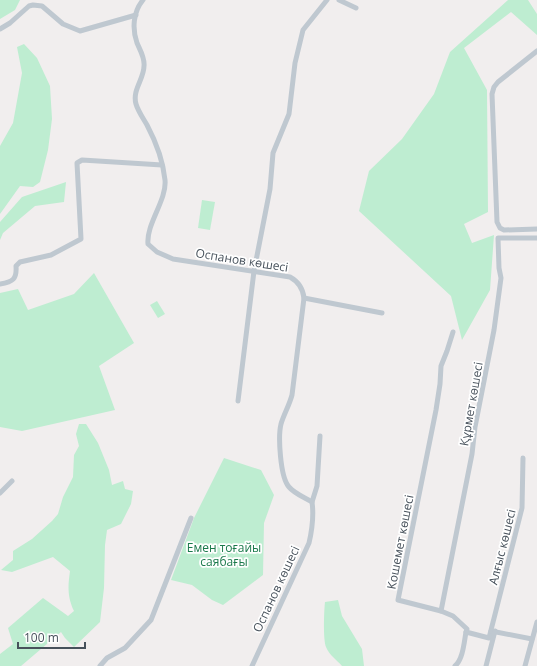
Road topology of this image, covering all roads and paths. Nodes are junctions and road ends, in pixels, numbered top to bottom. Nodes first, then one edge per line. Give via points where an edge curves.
1 (143, 0) edge
2 (327, 0) edge
3 (339, 0) edge
4 (356, 8) dead end
5 (136, 15) junction
6 (0, 30) edge
7 (537, 51) edge
8 (162, 165) junction
9 (537, 229) edge
10 (537, 238) edge
11 (254, 271) junction
12 (0, 284) edge
13 (304, 298) junction
14 (382, 313) dead end
15 (453, 332) dead end
16 (238, 401) dead end
17 (320, 436) dead end
18 (523, 458) dead end
19 (12, 481) dead end
20 (0, 493) edge
21 (312, 502) junction
22 (191, 518) dead end
23 (441, 610) junction
24 (537, 622) edge
25 (493, 631) junction
26 (466, 632) junction
27 (532, 639) junction
28 (100, 666) edge
29 (252, 666) edge
30 (455, 666) edge
31 (486, 666) edge
32 (525, 666) edge

1 - 5 street, Оспанов көшесі
2 - 11 street via 303,30 295,62 289,114 273,153 270,189
3 - 4 street
5 - 6 street via 80,31 63,24 42,6 33,5
5 - 8 street, Оспанов көшесі via 133,24 144,66 135,94 136,104 153,137
7 - 9 street via 498,82 492,94 497,222 504,230
8 - 11 street, Оспанов көшесі via 164,192 148,244 157,252 173,259
8 - 12 street via 82,160 77,163 81,239 50,255 20,262 16,266 17,274 13,280
10 - 23 street, Құрмет көшесі via 498,238 500,278 495,324
11 - 13 street, Оспанов көшесі via 296,280 304,291
11 - 16 street
13 - 14 street
13 - 21 street via 292,395 281,424 279,446 288,486
15 - 23 street, Кошемет көшесі via 441,366 436,410 398,600
17 - 21 street, Оспанов көшесі via 317,486
18 - 25 street, Алғыс көшесі via 522,508
19 - 20 street
21 - 29 street, Оспанов көшесі via 313,520 309,543
22 - 28 street via 151,620 125,648 107,658
23 - 26 street, Кошемет көшесі via 453,616 467,630
24 - 27 street
25 - 26 street, Алғыс көшесі via 489,638
25 - 27 street
25 - 31 street, Алғыс көшесі
26 - 30 street
27 - 32 street

